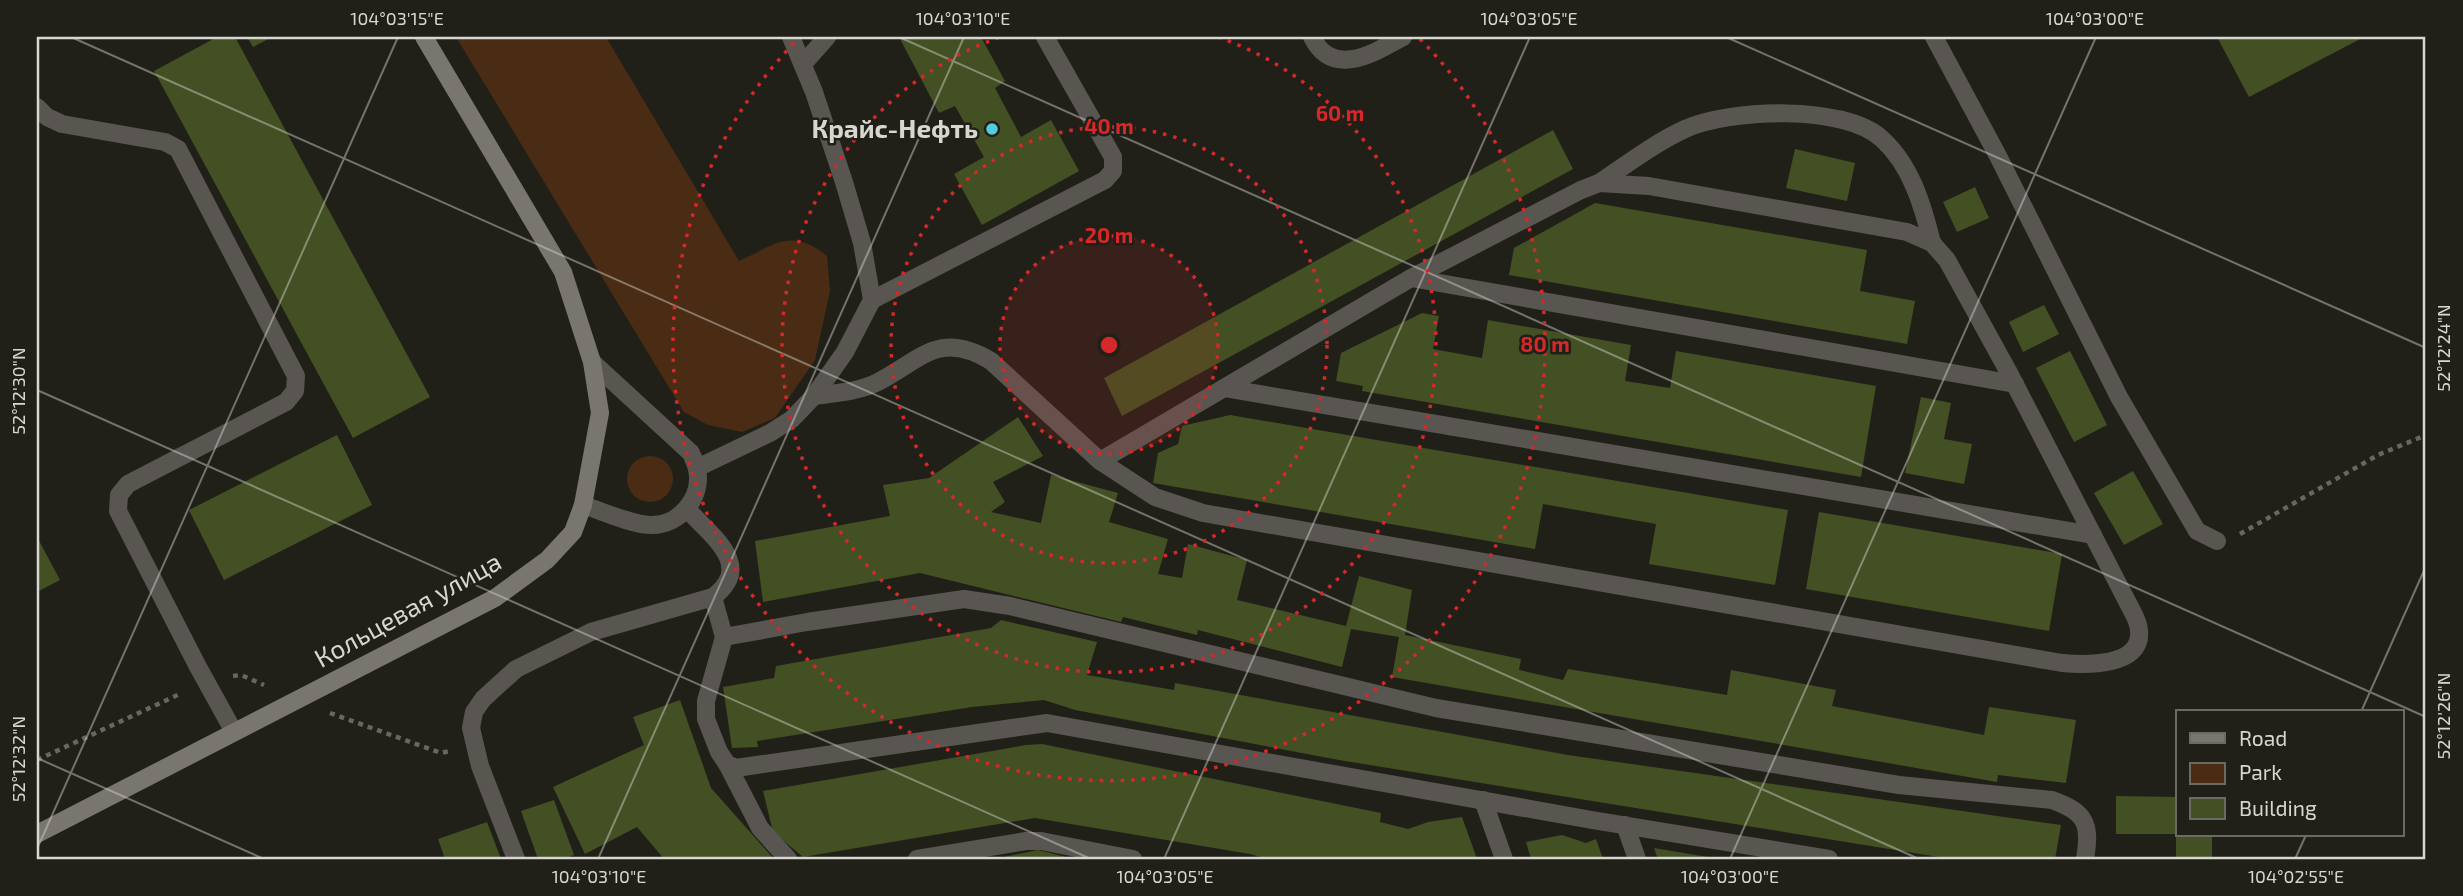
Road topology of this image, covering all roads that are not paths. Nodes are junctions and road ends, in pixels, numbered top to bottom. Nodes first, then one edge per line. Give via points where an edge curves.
1 (424, 37) edge
2 (791, 37) edge
3 (827, 37) edge
4 (1045, 37) edge
5 (1312, 37) edge
6 (1403, 37) edge
7 (1934, 37) edge
8 (803, 64) junction
9 (37, 107) edge
10 (1600, 183) junction
11 (1932, 243) junction
12 (1411, 278) junction
13 (872, 300) junction
14 (592, 362) junction
15 (2015, 384) junction
16 (1224, 388) junction
17 (814, 396) junction
18 (1100, 461) junction
19 (697, 468) junction
20 (583, 505) junction
21 (687, 509) junction
22 (2093, 535) junction
23 (2217, 541) road end
24 (713, 597) junction
25 (724, 637) junction
26 (234, 732) junction
27 (727, 764) junction
28 (1483, 800) junction
29 (1625, 825) junction
30 (37, 834) edge
31 (1763, 854) edge
32 (516, 859) edge
33 (788, 859) edge
34 (916, 859) edge
35 (1133, 859) edge
36 (1504, 859) edge
37 (1637, 859) edge
38 (1829, 859) edge
39 (2085, 859) edge

1 - 14 street, Кольцевая улица via 562,272
2 - 8 lane
3 - 8 lane
4 - 13 lane via 1113,157 1113,171 1105,180
5 - 6 lane via 1327,55 1340,61 1367,56
7 - 23 lane via 2119,397 2197,531
8 - 13 lane via 848,194
9 - 26 lane via 62,124 164,142 178,149 296,376 295,391 286,402 128,484 119,495 118,511
10 - 11 lane via 1649,186 1907,232
10 - 11 lane via 1687,128 1763,112 1835,118 1881,138 1904,167
10 - 12 lane
11 - 15 lane via 1947,260
12 - 15 lane
12 - 16 lane
13 - 17 lane via 845,352
14 - 19 lane via 691,453
14 - 20 street, Кольцевая улица via 600,414
15 - 22 lane
16 - 18 lane
16 - 22 lane
17 - 18 lane via 876,383 938,348 957,347 990,361
17 - 19 lane via 770,433
18 - 22 lane via 1156,497 1203,513 2096,665 2130,654 2139,631
19 - 21 lane via 695,497
20 - 21 lane via 649,525 663,524
20 - 26 street, Кольцевая улица via 573,532 547,560 495,598
21 - 24 lane via 729,556 733,567 726,587
24 - 25 lane
24 - 32 lane via 592,632 516,669 483,699 471,728 480,766
25 - 27 lane via 706,701 706,719
25 - 39 lane via 964,600 1010,606 1436,708 1899,785 2052,800 2083,817 2088,829
26 - 30 street, Кольцевая улица
27 - 28 lane via 744,768 1047,723
27 - 33 lane via 760,828
28 - 29 lane
28 - 36 lane
29 - 31 lane
29 - 37 lane
31 - 38 lane
34 - 35 lane via 1026,841

